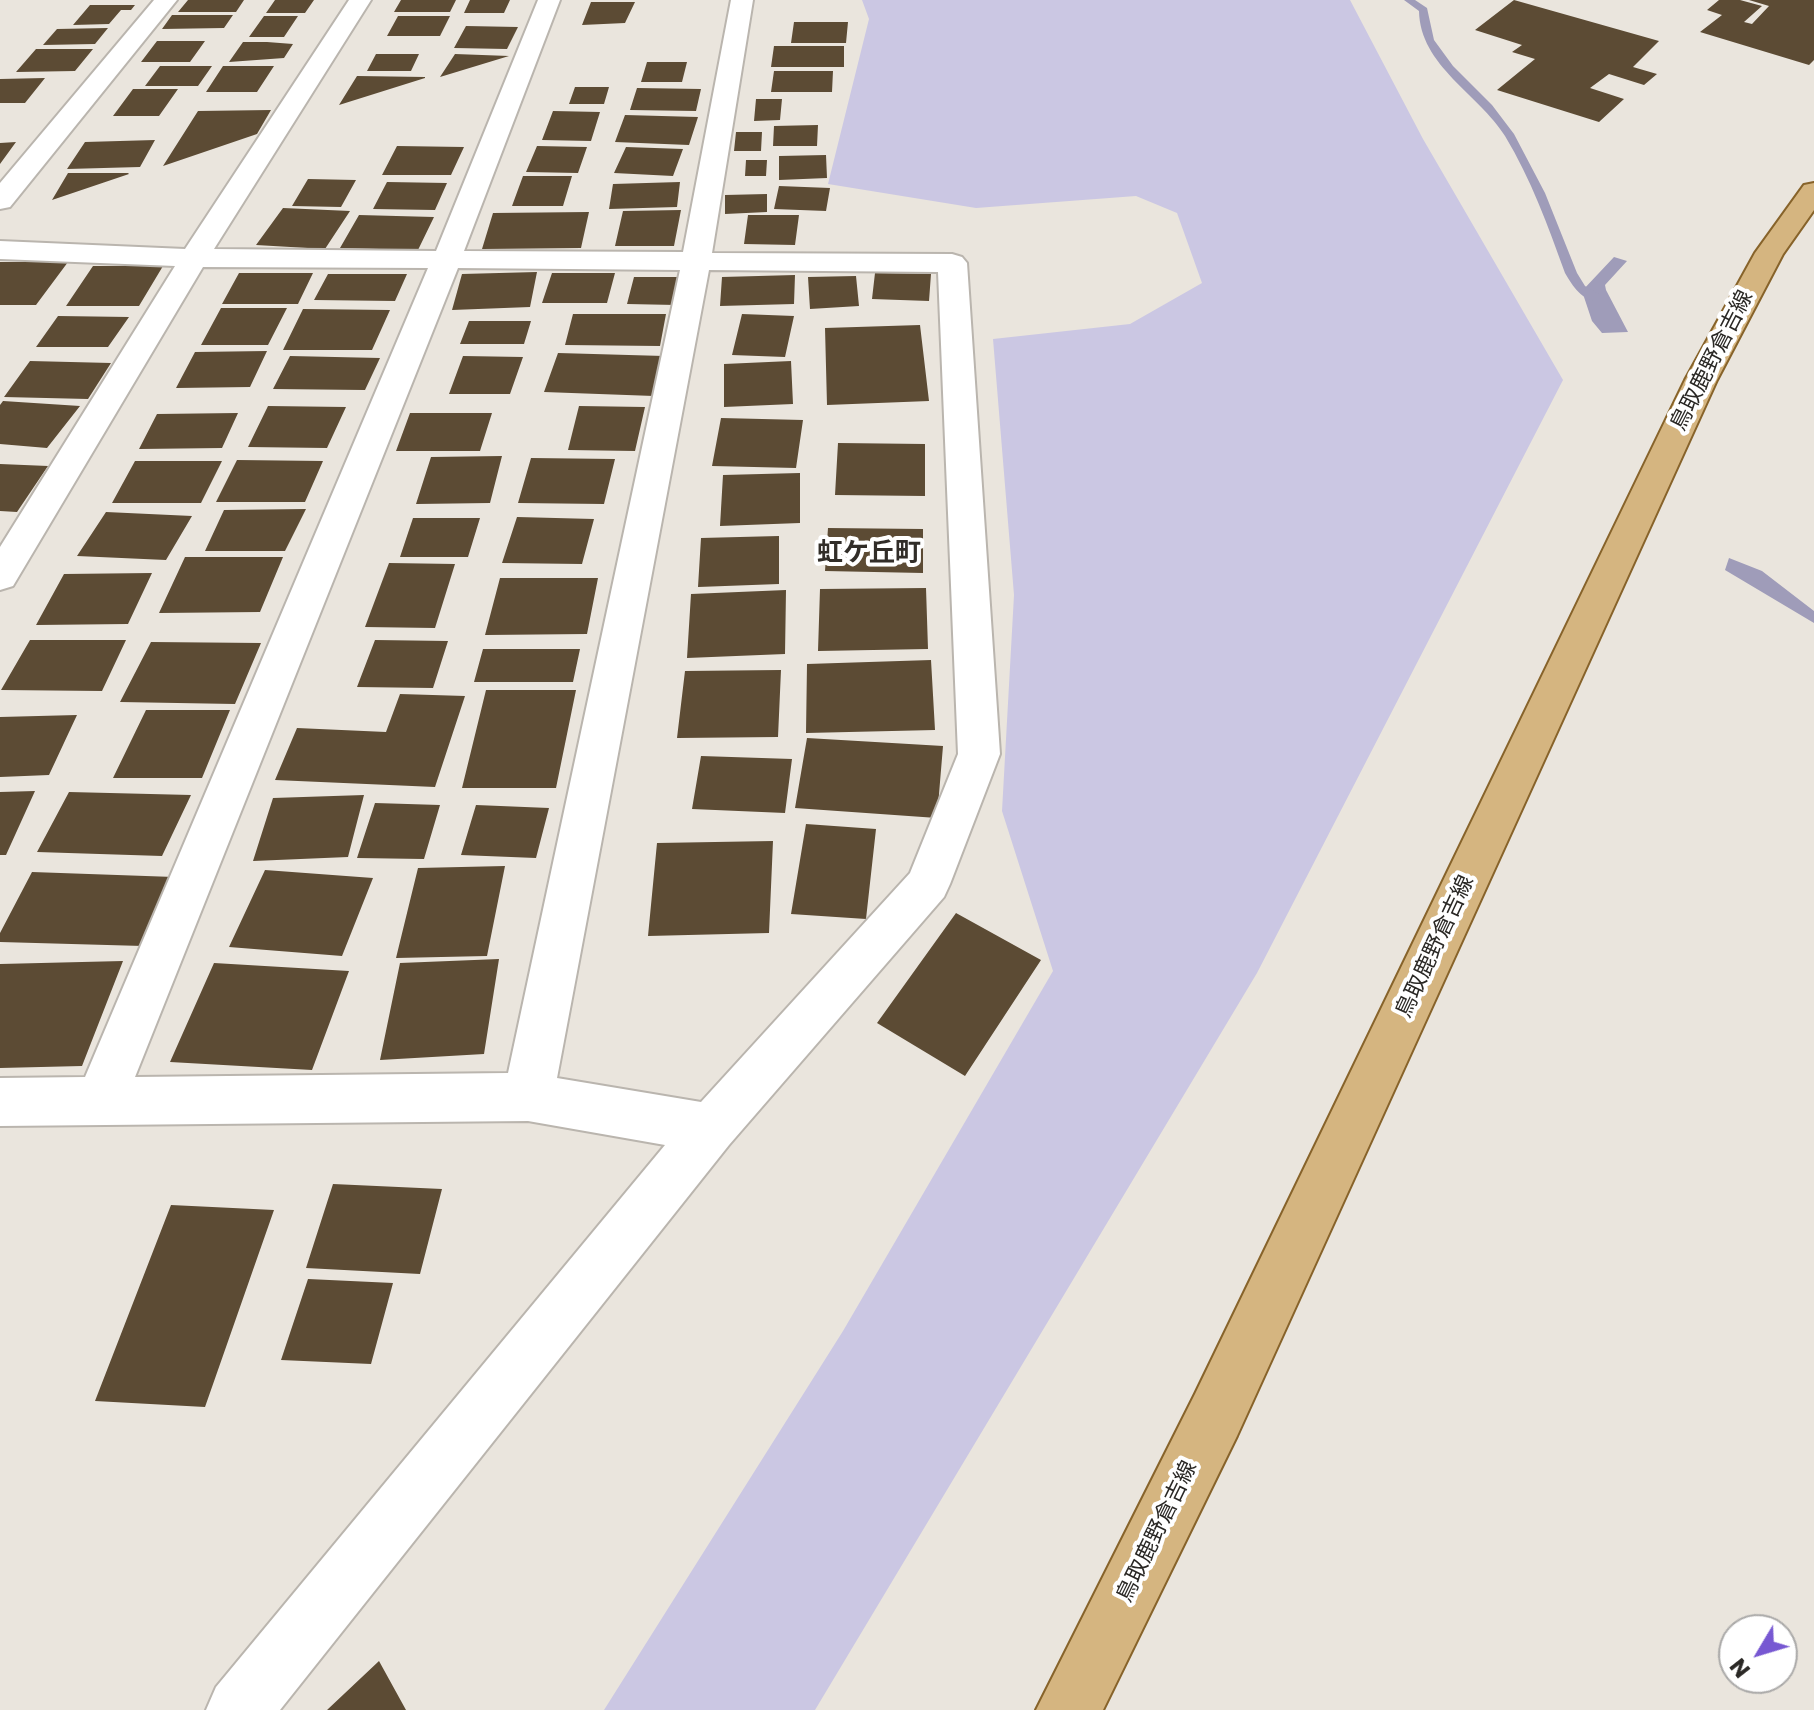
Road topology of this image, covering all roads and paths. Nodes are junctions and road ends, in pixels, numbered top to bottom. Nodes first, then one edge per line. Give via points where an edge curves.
1 (166, 0) edge
2 (360, 0) edge
3 (549, 0) edge
4 (742, 0) edge
5 (1814, 191) edge
6 (0, 201) edge
7 (0, 250) edge
8 (194, 258) junction
9 (446, 261) junction
10 (696, 261) junction
11 (0, 577) edge
12 (528, 1097) junction
13 (100, 1101) junction
14 (0, 1102) edge
15 (711, 1128) junction
16 (239, 1710) edge
17 (1069, 1710) edge

1 - 6 street
2 - 8 street
3 - 9 street
4 - 10 street
5 - 17 main road, 鳥取鹿野倉吉線 via 1769,253 1701,380 1216,1415
7 - 8 street
8 - 9 street
8 - 11 street
9 - 10 street
9 - 13 street
10 - 12 street
10 - 15 street via 952,263 979,754 928,884
12 - 13 street
12 - 15 street
13 - 14 street
15 - 16 street

